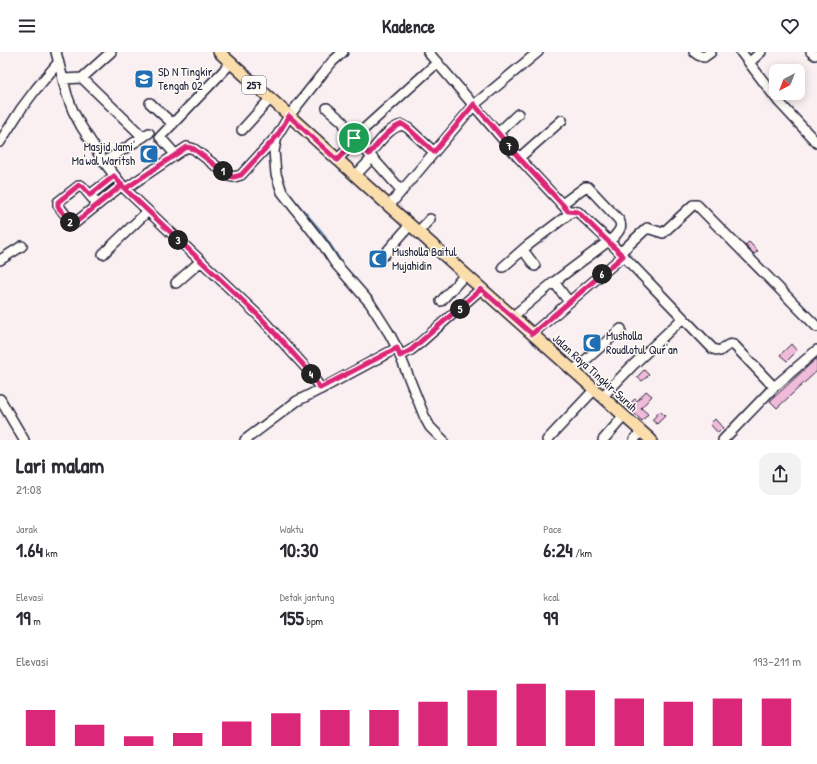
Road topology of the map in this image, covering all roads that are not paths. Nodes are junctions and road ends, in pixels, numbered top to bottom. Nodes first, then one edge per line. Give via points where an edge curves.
1 (56, 52) edge
2 (111, 52) edge
3 (219, 52) edge
4 (343, 52) edge
5 (428, 52) edge
6 (538, 52) edge
7 (694, 52) edge
8 (711, 52) edge
9 (741, 52) edge
10 (761, 52) edge
11 (438, 62) junction
12 (750, 62) junction
13 (58, 63) junction
14 (231, 63) junction
15 (82, 78) junction
16 (63, 79) junction
17 (270, 99) junction
18 (150, 103) dead end
19 (474, 104) junction
20 (327, 108) dead end
21 (518, 114) dead end
22 (291, 118) junction
23 (562, 120) dead end
24 (173, 124) junction
25 (242, 130) dead end
26 (498, 133) junction
27 (277, 136) junction
28 (354, 138) junction
29 (0, 142) edge
30 (817, 143) edge
31 (434, 152) junction
32 (176, 154) junction
33 (371, 156) junction
34 (519, 158) junction
35 (337, 160) junction
36 (104, 162) junction
37 (114, 176) junction
38 (355, 176) junction
39 (123, 187) junction
40 (402, 191) junction
41 (90, 195) junction
42 (97, 204) junction
43 (562, 204) junction
44 (389, 206) junction
45 (148, 211) junction
46 (573, 211) junction
47 (430, 219) dead end
48 (414, 229) junction
49 (608, 240) junction
50 (22, 246) dead end
51 (523, 250) junction
52 (103, 254) dead end
53 (621, 254) junction
54 (384, 255) dead end
55 (0, 260) edge
56 (201, 261) junction
57 (535, 266) dead end
58 (503, 267) dead end
59 (465, 275) junction
60 (554, 282) junction
61 (176, 283) dead end
62 (481, 289) junction
63 (442, 301) dead end
64 (569, 302) junction
65 (512, 317) junction
66 (683, 318) junction
67 (817, 327) edge
68 (621, 329) dead end
69 (532, 334) junction
70 (817, 350) edge
71 (401, 353) junction
72 (573, 371) junction
73 (774, 387) junction
74 (320, 388) junction
75 (598, 393) junction
76 (0, 400) edge
77 (624, 416) junction
78 (637, 436) edge
79 (24, 440) edge
80 (244, 440) edge
81 (443, 440) edge
82 (547, 440) edge
83 (603, 440) edge
84 (651, 440) edge
85 (723, 440) edge

1 - 13 street
2 - 15 street
3 - 14 main road, Jalan Raya Tingkir-Suruh / 257
4 - 22 street via 332,62
5 - 11 street
6 - 19 street
7 - 8 street via 704,57
9 - 12 street
10 - 12 street
11 - 19 street
11 - 28 street
12 - 30 street via 779,102
13 - 16 street
13 - 29 street via 20,109
14 - 17 main road, Jalan Raya Tingkir-Suruh / 257
14 - 24 street
15 - 16 street
15 - 36 street via 146,135
16 - 36 street via 67,96 80,126
17 - 22 main road, Jalan Raya Tingkir-Suruh / 257
17 - 25 street
18 - 24 street
19 - 26 street
19 - 31 street
20 - 28 street via 343,122
21 - 26 street
22 - 27 street
22 - 35 main road, Jalan Raya Tingkir-Suruh / 257
23 - 34 street
24 - 32 street via 160,138
26 - 34 street
27 - 32 street via 248,169 234,177 191,148 187,147
27 - 71 street via 274,151 276,174 282,192 335,263 370,303
28 - 33 street
28 - 35 street via 352,144
31 - 33 street via 402,124 391,130
31 - 40 street
32 - 39 street
33 - 38 street
33 - 40 street
34 - 43 street
35 - 38 main road, Jalan Raya Tingkir-Suruh / 257
36 - 37 street
37 - 39 street
37 - 41 street
38 - 44 main road, Jalan Raya Tingkir-Suruh / 257
39 - 42 street
39 - 45 street
40 - 44 street
41 - 42 street
41 - 42 street via 80,184 58,202 58,207 73,223
43 - 46 street via 568,211
43 - 49 street via 588,187 621,224 619,231
44 - 48 main road, Jalan Raya Tingkir-Suruh / 257
45 - 52 street
45 - 56 street
46 - 49 street via 578,212
46 - 51 street
47 - 48 street
48 - 54 street
48 - 59 main road, Jalan Raya Tingkir-Suruh / 257
49 - 53 street
49 - 60 street
50 - 55 street
51 - 57 street
51 - 58 street
53 - 64 street
53 - 66 street
53 - 67 street via 647,228 663,233 693,205 697,205
56 - 61 street
56 - 74 street via 261,318 308,370
59 - 62 main road, Jalan Raya Tingkir-Suruh / 257
59 - 63 street
60 - 64 street
60 - 65 street
62 - 65 main road, Jalan Raya Tingkir-Suruh / 257
62 - 71 street via 420,343
64 - 69 street
65 - 69 main road, Jalan Raya Tingkir-Suruh / 257
66 - 73 street via 717,351 734,345
66 - 75 street via 631,367
68 - 72 street
69 - 72 main road, Jalan Raya Tingkir-Suruh / 257
70 - 73 street
71 - 74 street
71 - 81 street via 425,418
72 - 75 main road, Jalan Raya Tingkir-Suruh / 257
73 - 85 street
74 - 80 street via 297,401
75 - 77 main road, Jalan Raya Tingkir-Suruh / 257
75 - 82 street
76 - 79 street
77 - 78 main road, Jalan Raya Tingkir-Suruh / 257
77 - 83 street
78 - 84 main road, Jalan Raya Tingkir-Suruh / 257

